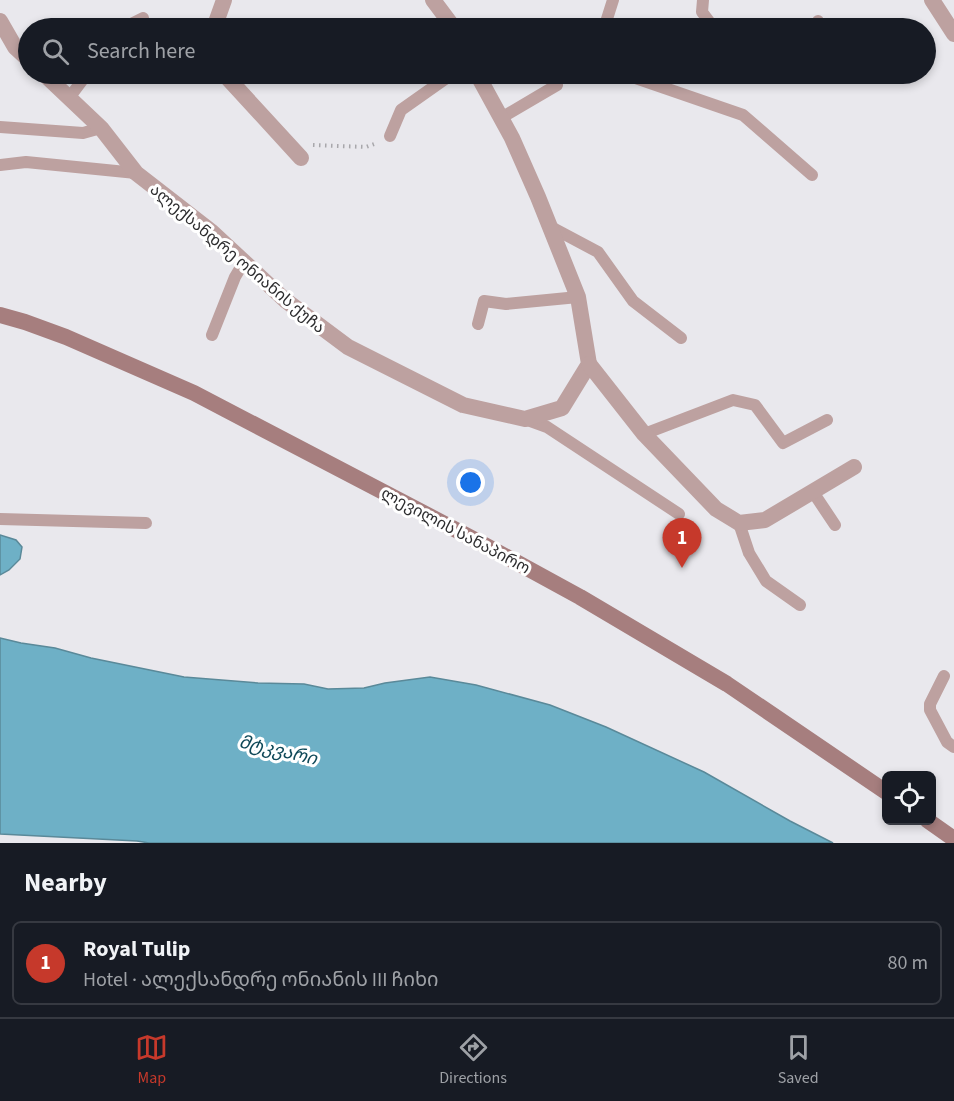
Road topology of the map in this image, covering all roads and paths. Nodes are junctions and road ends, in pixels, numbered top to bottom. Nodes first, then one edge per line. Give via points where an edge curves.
1 (224, 0) edge
2 (433, 0) edge
3 (613, 0) edge
4 (704, 0) edge
5 (932, 0) edge
6 (218, 18) edge
7 (446, 18) edge
8 (607, 18) edge
9 (706, 18) edge
10 (0, 21) edge
11 (954, 34) edge
12 (18, 49) edge
13 (54, 84) edge
14 (80, 84) edge
15 (233, 84) edge
16 (438, 84) edge
17 (482, 84) edge
18 (653, 84) edge
19 (557, 85) dead end
20 (69, 98) junction
21 (501, 118) junction
22 (0, 127) edge
23 (101, 128) junction
24 (390, 136) joint
25 (288, 144) junction
26 (301, 158) dead end
27 (0, 165) edge
28 (136, 174) junction
29 (812, 175) dead end
30 (550, 227) junction
31 (244, 262) junction
32 (578, 297) junction
33 (0, 315) edge
34 (478, 324) dead end
35 (212, 335) dead end
36 (681, 338) dead end
37 (589, 364) junction
38 (525, 419) junction
39 (827, 420) dead end
40 (644, 434) junction
41 (854, 467) dead end
42 (813, 492) junction
43 (679, 514) dead end
44 (0, 519) edge
45 (739, 523) junction
46 (146, 524) dead end
47 (835, 525) dead end
48 (800, 605) dead end
49 (944, 675) dead end
50 (954, 747) edge
51 (882, 789) edge
52 (934, 825) edge
53 (954, 839) edge

1 - 6 street
2 - 7 street
3 - 8 lane
4 - 9 lane via 702,12
5 - 11 street
10 - 12 street
13 - 20 street, ალექსანდრე ონიანის ქუჩა
14 - 20 lane
15 - 25 street
16 - 24 lane via 401,110
17 - 21 street
18 - 29 lane via 743,115
19 - 21 lane
20 - 23 street, ალექსანდრე ონიანის ქუჩა
21 - 30 street
22 - 23 lane via 83,133
23 - 28 street, ალექსანდრე ონიანის ქუჩა
24 - 25 path via 366,147
25 - 26 street
27 - 28 lane via 26,162
28 - 31 street, ალექსანდრე ონიანის ქუჩა via 212,232
30 - 32 street
30 - 36 lane via 597,252 633,301
31 - 35 lane
31 - 38 street, ალექსანდრე ონიანის ქუჩა via 285,300 348,347 463,405
32 - 34 lane via 506,304 484,301
32 - 37 street
33 - 51 main road, ლევილის სანაპირო via 66,337 194,393 481,543 727,684
37 - 38 street, ალექსანდრე ონიანის ქუჩა via 562,408
37 - 40 street
38 - 43 lane via 547,427
39 - 40 lane via 783,443 755,405 733,400
40 - 45 street via 717,508
41 - 42 street
42 - 45 street via 765,520
42 - 47 lane
44 - 46 lane
45 - 48 lane via 748,553 766,581
49 - 50 lane via 930,710 947,742
52 - 53 main road

